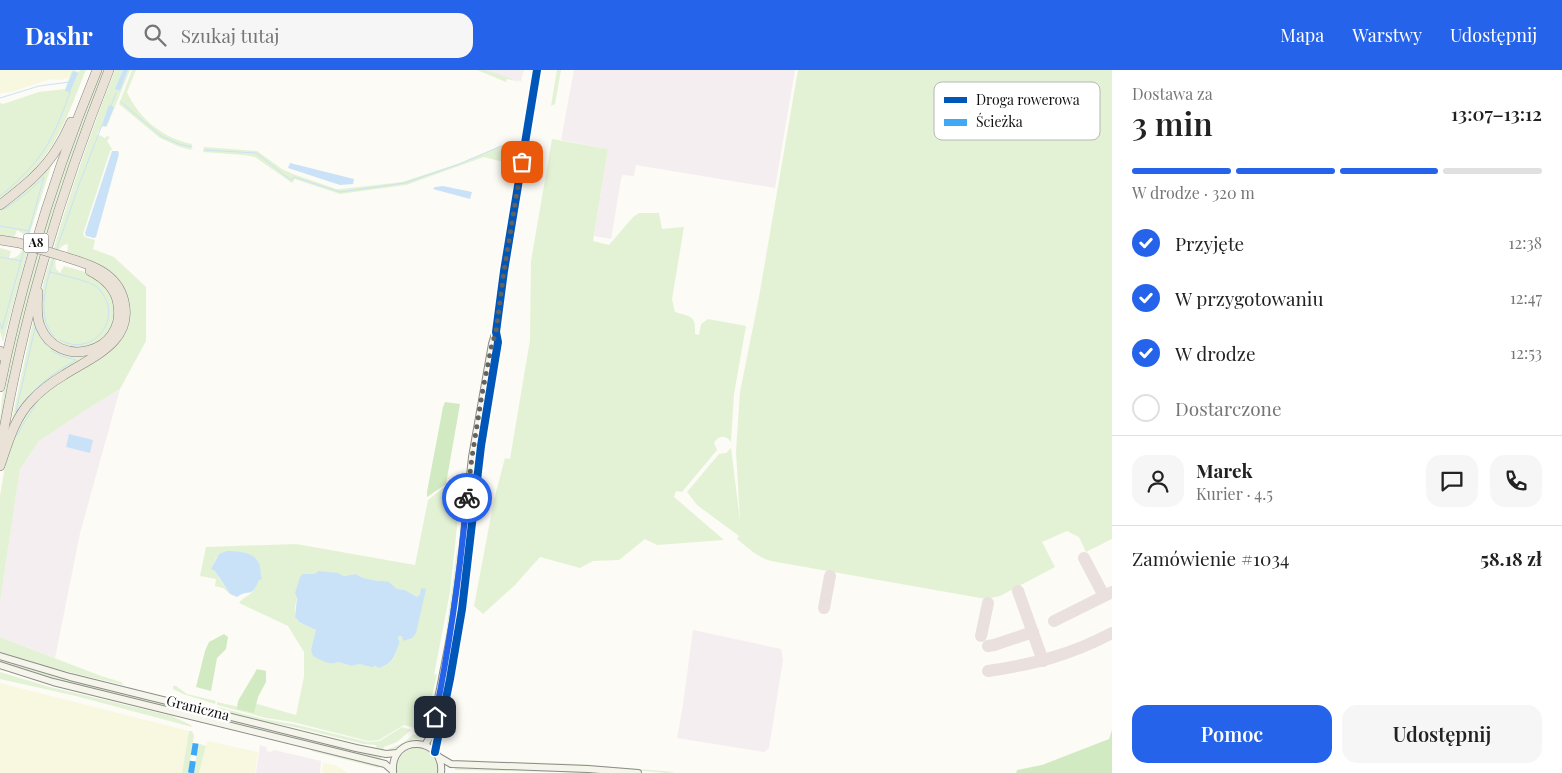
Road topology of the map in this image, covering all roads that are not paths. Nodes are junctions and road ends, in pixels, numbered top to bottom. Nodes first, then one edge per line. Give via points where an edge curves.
1 (97, 70) edge
2 (108, 70) edge
3 (537, 70) edge
4 (81, 108) junction
5 (0, 205) edge
6 (0, 240) edge
7 (0, 246) edge
8 (18, 246) junction
9 (61, 258) junction
10 (40, 272) junction
11 (496, 332) junction
12 (0, 351) edge
13 (0, 356) edge
14 (0, 380) edge
15 (0, 452) edge
16 (0, 466) edge
17 (0, 656) edge
18 (0, 666) edge
19 (425, 745) junction
20 (397, 753) junction
21 (437, 754) junction
22 (394, 772) edge
23 (441, 773) edge
24 (638, 773) edge

1 - 4 highway, A8
2 - 10 highway, A8 via 72,167
3 - 11 street
4 - 5 highway via 58,148 42,168 22,189
4 - 14 highway, A8 via 48,203
6 - 8 highway
7 - 8 highway
8 - 9 highway
9 - 10 highway via 100,276 116,297 119,312 116,327 98,347 72,352 60,348 46,336 38,318
9 - 16 highway via 97,268 113,280 124,301 123,325 108,348 52,383 30,402 13,428
10 - 15 highway, A8 via 18,356
11 - 19 street via 472,457 448,652 430,737
11 - 21 street via 496,360 481,446 464,601
12 - 13 highway
17 - 20 street, Graniczna via 70,677 356,748
18 - 22 street, Graniczna via 385,764
19 - 20 street via 412,744
19 - 21 street
20 - 22 street via 393,762
21 - 23 street
21 - 24 street via 451,764

